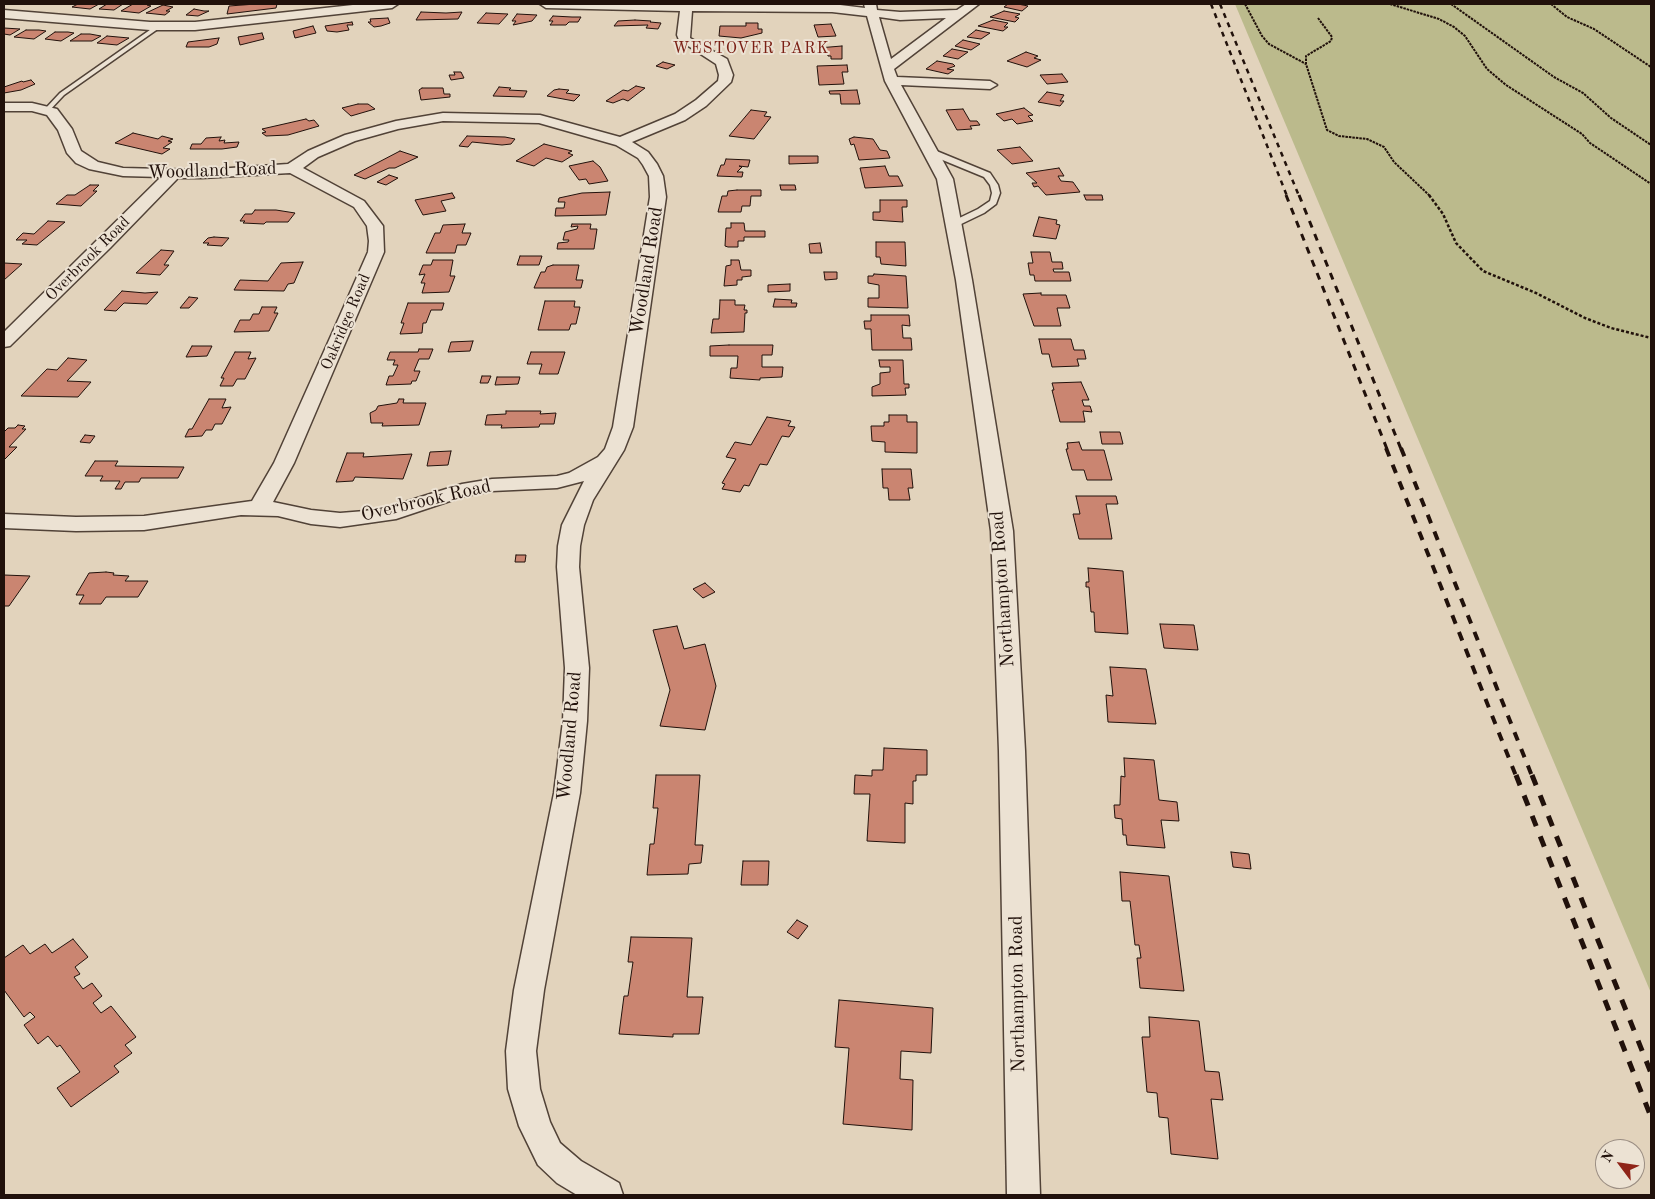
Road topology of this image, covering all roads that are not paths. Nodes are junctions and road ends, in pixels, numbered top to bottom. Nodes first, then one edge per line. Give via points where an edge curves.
1 (392, 4) edge
2 (546, 4) edge
3 (973, 4) edge
4 (687, 6) edge
5 (871, 8) edge
6 (4, 14) edge
7 (959, 14) junction
8 (159, 26) junction
9 (890, 75) junction
10 (990, 86) dead end
11 (4, 107) edge
12 (47, 110) junction
13 (621, 142) junction
14 (931, 152) junction
15 (292, 168) junction
16 (172, 175) junction
17 (954, 224) junction
18 (4, 342) edge
19 (606, 460) junction
20 (259, 508) junction
21 (4, 521) edge
22 (607, 1195) edge
23 (1024, 1195) edge

1 - 8 street via 219,25
2 - 4 street
3 - 7 street
4 - 5 street
4 - 13 street via 685,40 722,62 726,75 724,82 701,103 680,116
5 - 7 street via 900,16
5 - 9 street, Northampton Road
6 - 8 street
7 - 9 street
8 - 12 lane via 62,94
9 - 10 street
9 - 14 street, Northampton Road
11 - 12 street
12 - 16 street, Woodland Road via 55,114 74,153 94,166 123,172
13 - 15 street, Woodland Road via 540,119 443,117 396,125 350,138 321,150
13 - 19 street, Woodland Road via 643,155 650,164 656,176 658,197 623,427 614,450
14 - 17 street, Northampton Road via 945,179
14 - 17 lane via 976,169 987,175 994,185 993,202
15 - 16 street, Woodland Road
15 - 20 street, Oakridge Road via 358,204 368,214 377,241 292,445
16 - 18 street, Overbrook Road
17 - 23 street, Northampton Road via 1002,531 1012,751
19 - 20 street, Overbrook Road via 576,477 546,483 462,490 396,512 365,518 340,520
19 - 22 street, Woodland Road via 583,500 569,546 577,668 575,720 567,793 529,990 521,1051 524,1089 535,1126 549,1154 569,1172
20 - 21 street, Overbrook Road via 135,524

